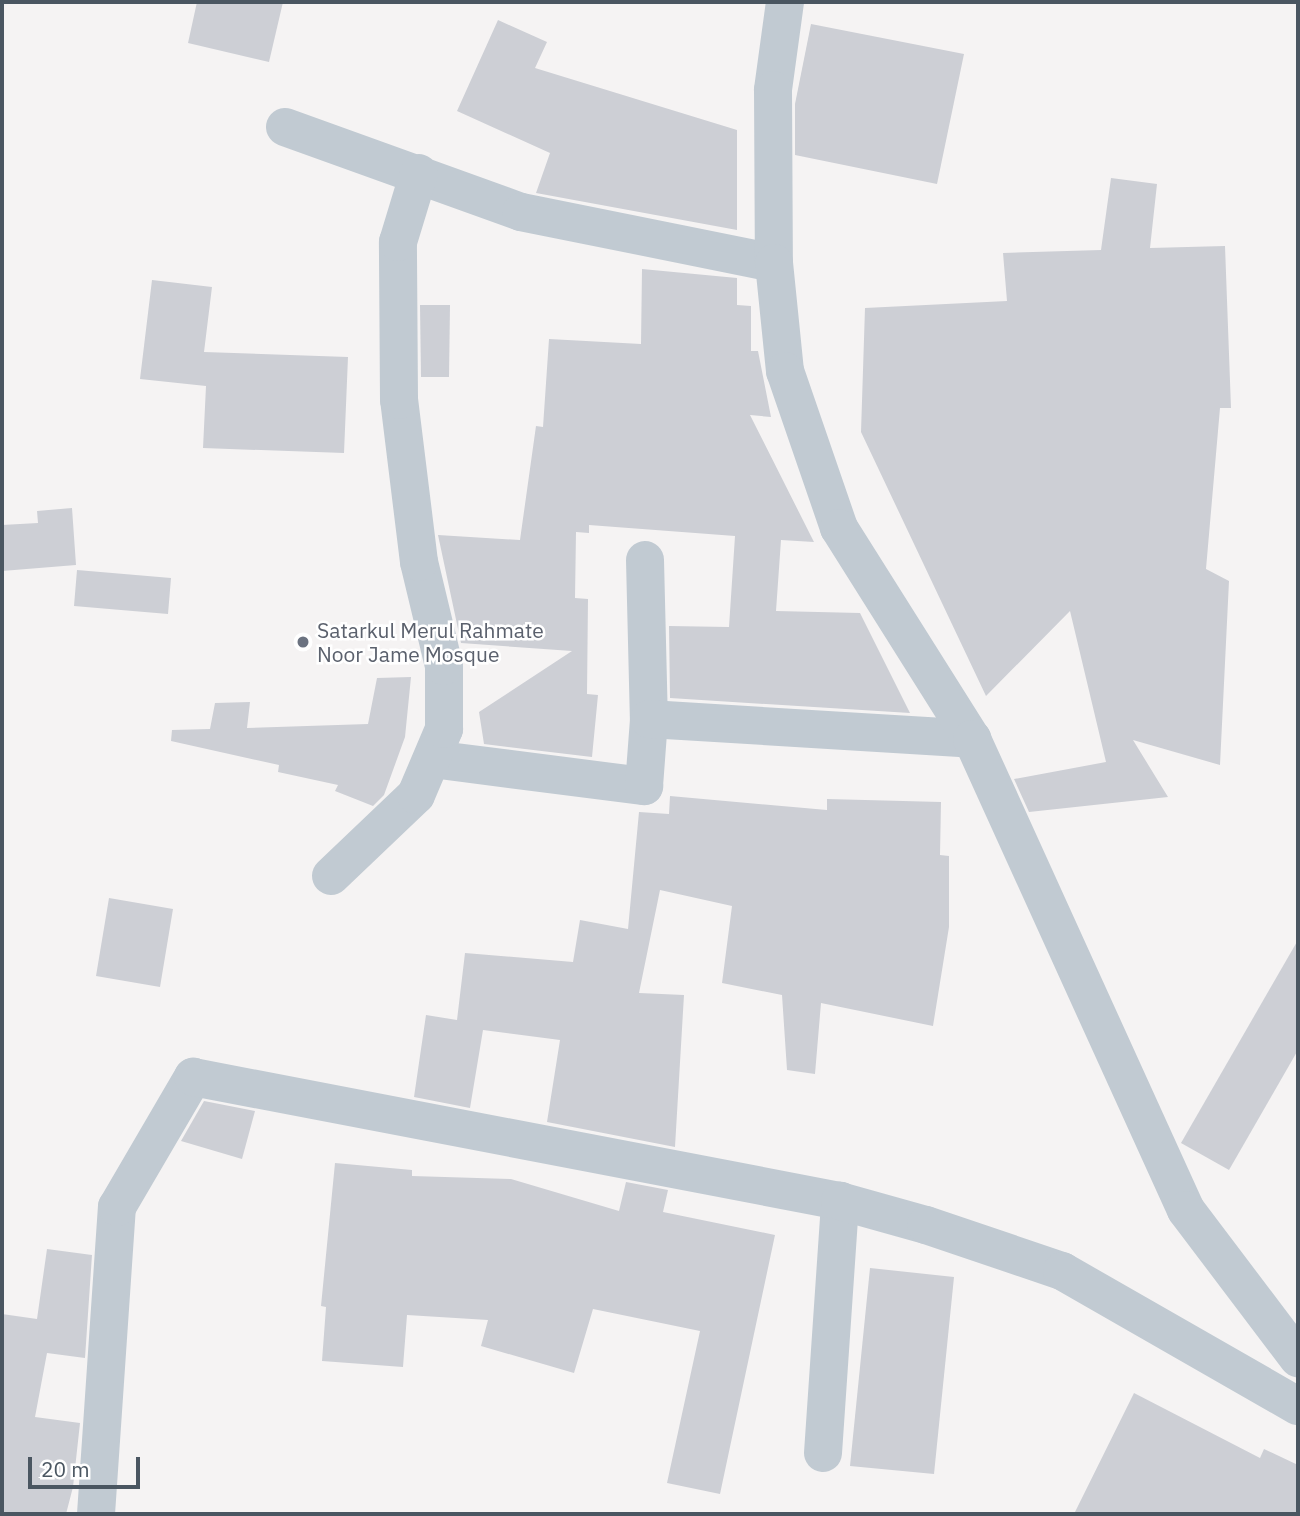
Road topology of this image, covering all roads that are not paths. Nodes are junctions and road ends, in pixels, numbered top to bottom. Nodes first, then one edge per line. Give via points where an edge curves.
1 (785, 2) edge
2 (285, 127) dead end
3 (419, 173) junction
4 (774, 263) junction
5 (645, 560) dead end
6 (649, 719) junction
7 (972, 739) junction
8 (432, 759) junction
9 (331, 876) dead end
10 (840, 1200) junction
11 (1298, 1358) edge
12 (1298, 1406) edge
13 (823, 1453) dead end
14 (96, 1514) edge

1 - 4 street via 773,90
2 - 3 street
3 - 4 street via 522,212
3 - 8 street via 398,242 399,400 419,562 444,666 444,729
4 - 7 street via 785,371 839,528
5 - 6 street
6 - 7 street
6 - 8 street via 644,786
7 - 11 street via 1186,1210
8 - 9 street via 416,795
10 - 12 street via 1062,1271
10 - 13 street
10 - 14 street via 193,1077 117,1207

